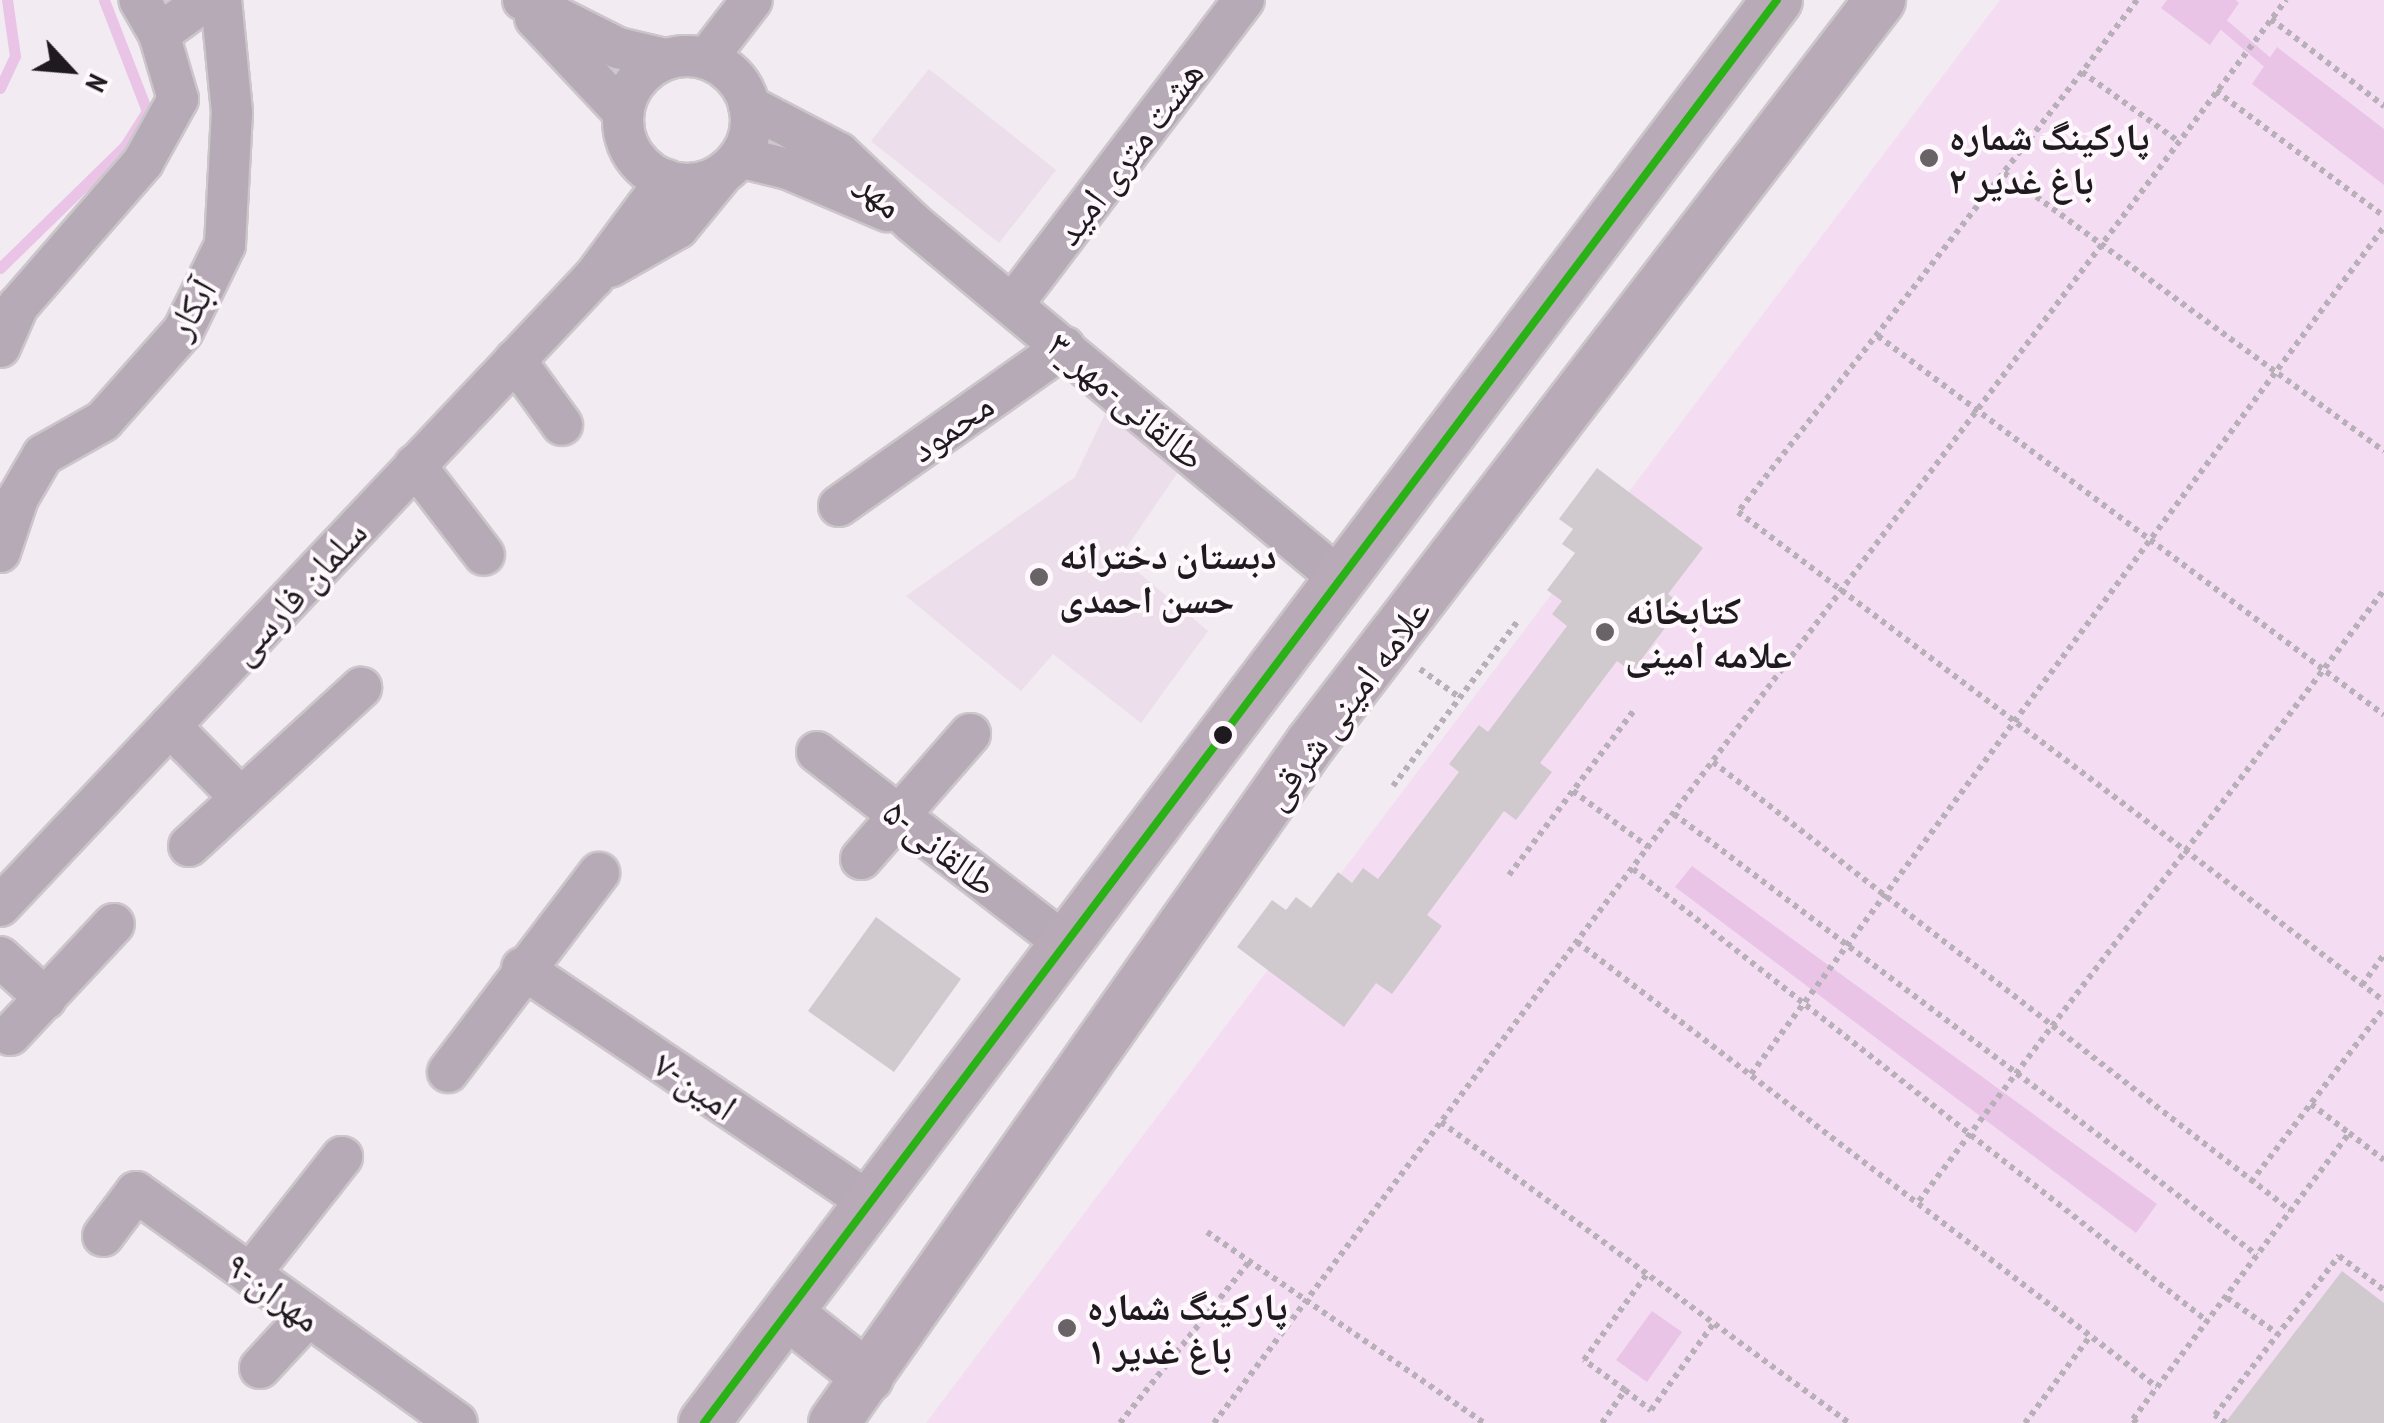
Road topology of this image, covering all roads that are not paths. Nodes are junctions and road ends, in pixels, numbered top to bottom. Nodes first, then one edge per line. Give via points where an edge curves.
1 (206, 0) edge
2 (221, 0) edge
3 (520, 0) edge
4 (752, 0) edge
5 (1244, 0) edge
6 (1777, 0) edge
7 (1880, 0) edge
8 (149, 17) edge
9 (707, 58) junction
10 (664, 59) junction
11 (749, 106) junction
12 (623, 112) junction
13 (732, 164) junction
14 (666, 180) junction
15 (913, 222) junction
16 (594, 276) junction
17 (1013, 304) junction
18 (0, 347) edge
19 (1064, 347) junction
20 (515, 360) junction
21 (562, 425) dead end
22 (416, 465) junction
23 (840, 506) dead end
24 (0, 552) edge
25 (484, 556) dead end
26 (1339, 578) junction
27 (361, 688) dead end
28 (170, 726) junction
29 (970, 734) dead end
30 (817, 752) dead end
31 (240, 796) junction
32 (898, 814) junction
33 (189, 846) dead end
34 (862, 859) dead end
35 (599, 873) dead end
36 (0, 906) edge
37 (114, 924) dead end
38 (1064, 943) junction
39 (0, 958) edge
40 (522, 968) junction
41 (46, 998) junction
42 (10, 1034) dead end
43 (448, 1072) dead end
44 (342, 1156) dead end
45 (869, 1202) junction
46 (104, 1236) dead end
47 (250, 1274) junction
48 (788, 1314) junction
49 (308, 1316) junction
50 (260, 1368) dead end
51 (868, 1376) junction
52 (457, 1423) edge
53 (704, 1423) edge
54 (834, 1423) edge

1 - 8 street
2 - 24 street, آبکار via 232,112 225,245 183,331 103,421 44,456 18,498
3 - 10 street via 618,48
3 - 12 street
4 - 9 street
5 - 17 street, هشت متری امید
6 - 26 main road
7 - 51 main road, علامه امینی شرقی via 1311,743
8 - 18 street via 178,100 144,162 18,306
9 - 10 street
9 - 11 street via 734,76
10 - 12 street via 636,80
11 - 13 street via 751,124
11 - 15 street, مهر via 840,152
12 - 14 street via 628,146
13 - 14 street via 686,184
13 - 15 street, مهر via 788,169
13 - 16 street, سلمان فارسی via 678,228
14 - 16 street, سلمان فارسی
15 - 17 street, ۳_طالقانی-مهر
16 - 20 street, سلمان فارسی
17 - 19 street, ۳_طالقانی-مهر
19 - 23 street, محمود
19 - 26 street, ۳_طالقانی-مهر
20 - 21 street
20 - 22 street, سلمان فارسی
22 - 25 street
22 - 28 street, سلمان فارسی
26 - 38 main road
27 - 31 street
28 - 31 street
28 - 36 street, سلمان فارسی
29 - 32 street
30 - 32 street, ۵-طالقانی
31 - 33 street
32 - 34 street
32 - 38 street, ۵-طالقانی
35 - 40 street
37 - 41 street
38 - 45 main road
39 - 41 street
40 - 43 street
40 - 45 street, ۷-امین
41 - 42 street
44 - 47 street
45 - 48 main road
46 - 47 street, ۹-مهران via 136,1192
47 - 49 street, ۹-مهران
48 - 51 main road
48 - 53 main road
49 - 50 street
49 - 52 street, ۹-مهران
51 - 54 main road, علامه امینی شرقی

